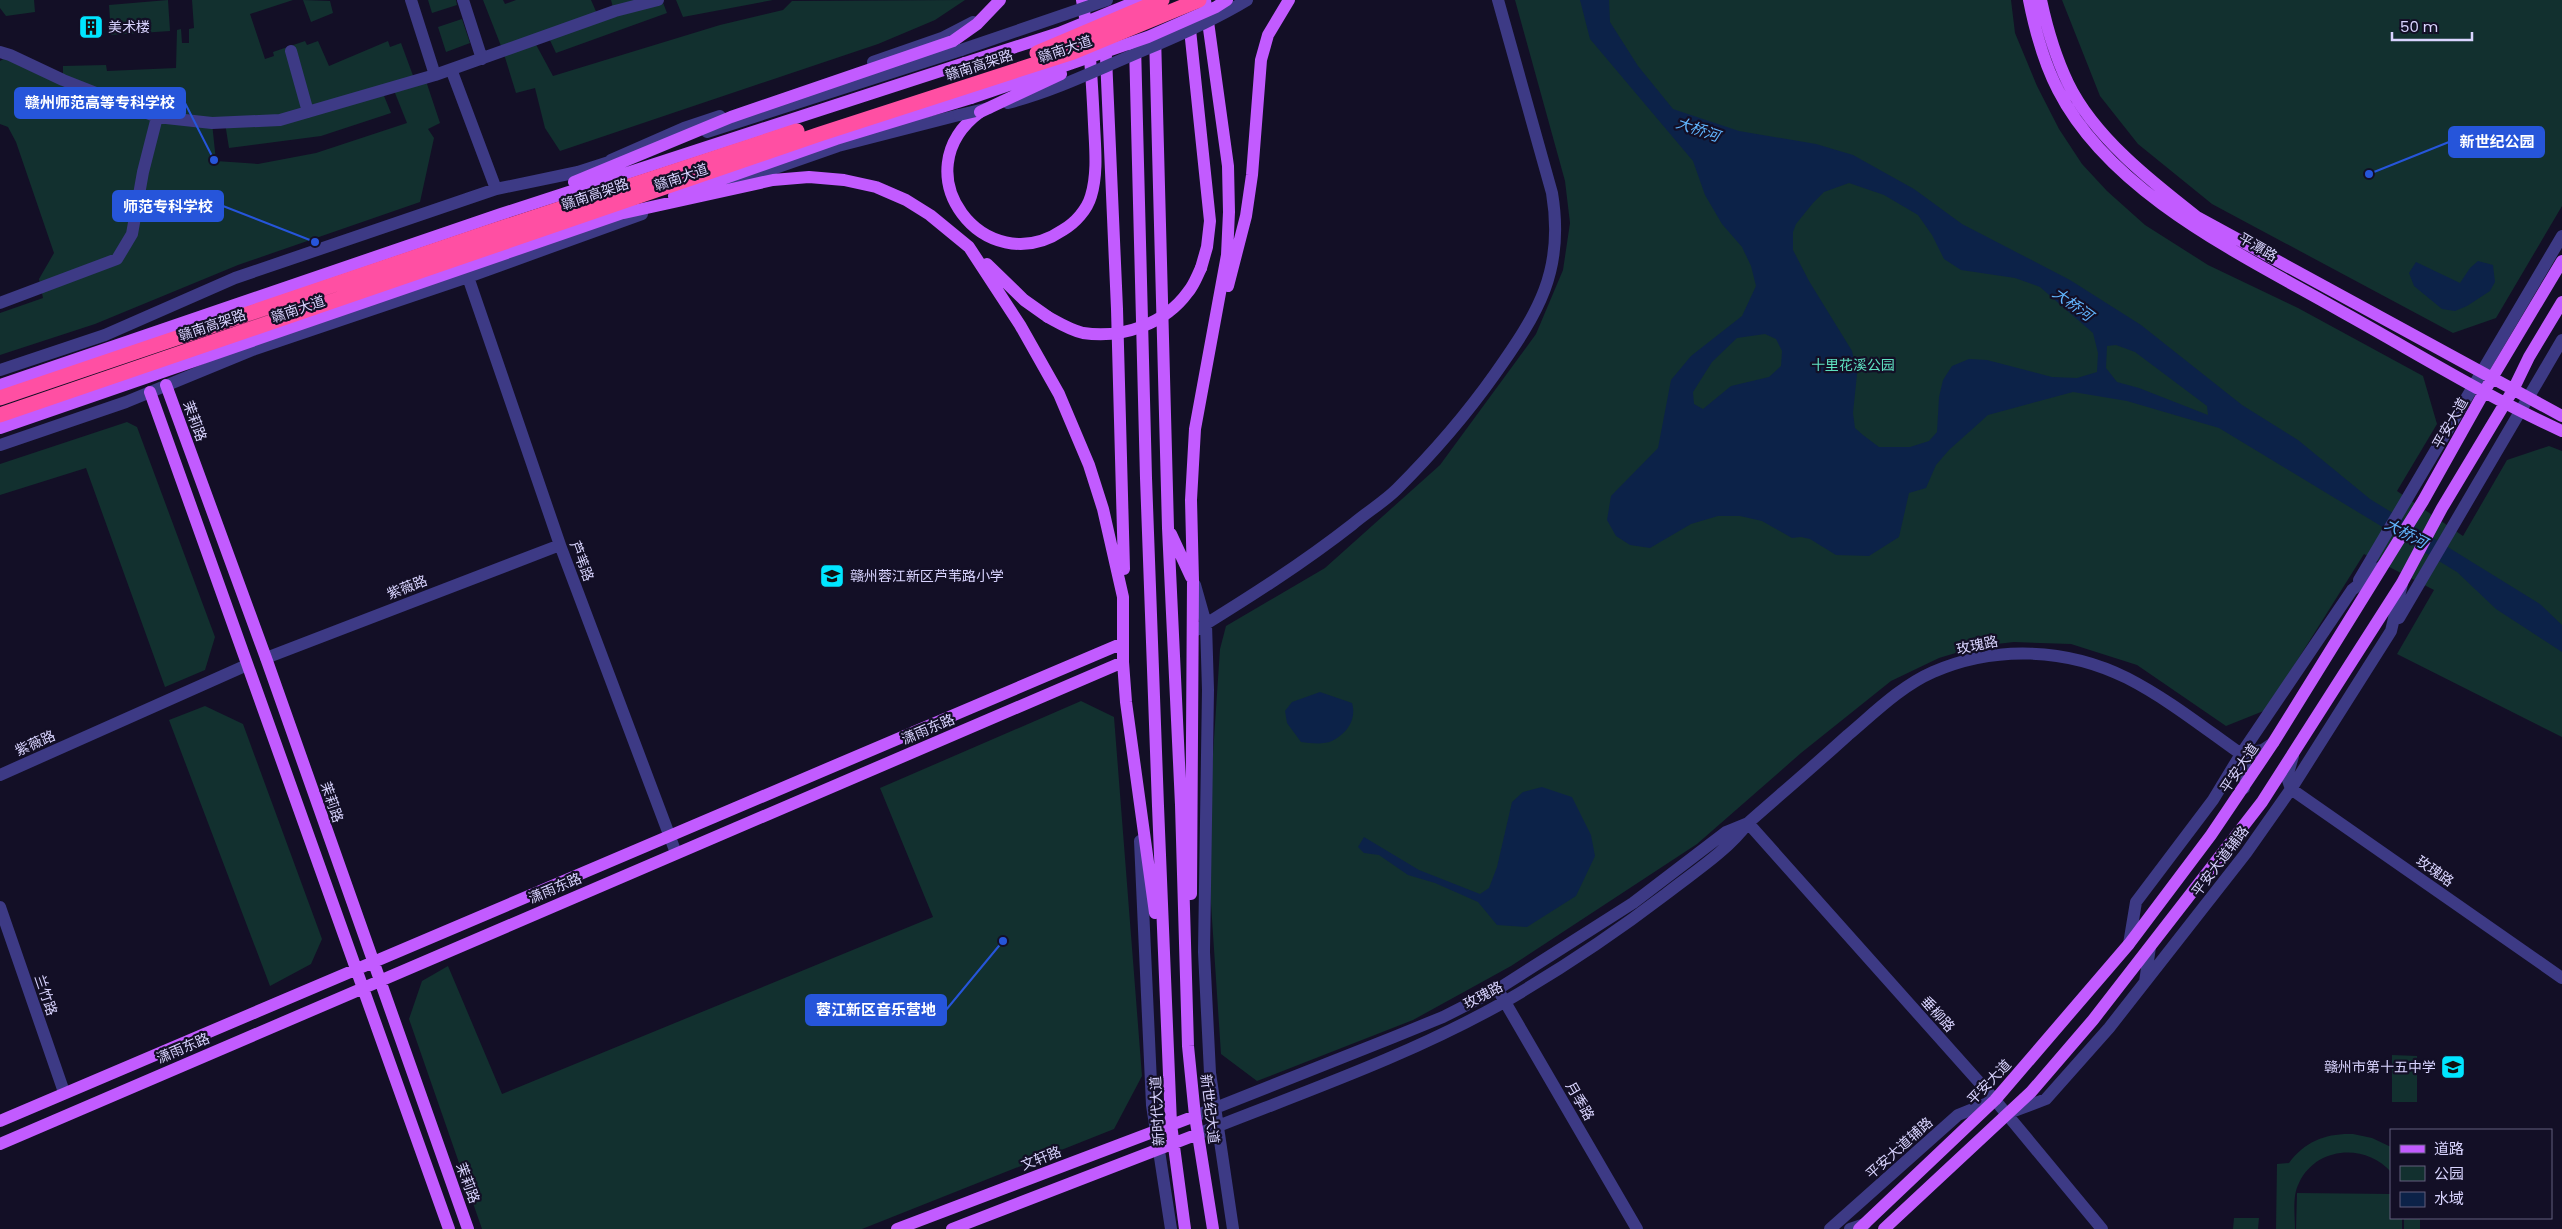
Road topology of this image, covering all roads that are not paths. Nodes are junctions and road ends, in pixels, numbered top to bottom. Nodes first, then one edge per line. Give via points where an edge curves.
1 (411, 0) edge
2 (463, 0) edge
3 (658, 0) edge
4 (993, 0) edge
5 (1000, 0) edge
6 (1082, 0) edge
7 (1101, 0) edge
8 (1107, 0) edge
9 (1134, 0) edge
10 (1140, 0) edge
11 (1154, 0) edge
12 (1162, 0) edge
13 (1187, 0) edge
14 (1199, 0) edge
15 (1205, 0) edge
16 (1227, 0) edge
17 (1247, 0) edge
18 (1289, 0) edge
19 (1498, 0) edge
20 (2029, 0) edge
21 (2041, 0) edge
22 (1148, 36) junction
23 (290, 51) dead end
24 (0, 52) edge
25 (482, 59) junction
26 (451, 70) junction
27 (436, 75) junction
28 (983, 110) junction
29 (308, 112) junction
30 (157, 117) junction
31 (646, 151) junction
32 (599, 166) junction
33 (496, 189) junction
34 (673, 203) junction
35 (624, 213) junction
36 (501, 214) junction
37 (2562, 236) edge
38 (969, 247) junction
39 (2562, 262) edge
40 (468, 276) junction
41 (2562, 302) edge
42 (0, 303) edge
43 (2562, 340) edge
44 (1212, 341) junction
45 (0, 370) edge
46 (2487, 375) junction
47 (0, 385) edge
48 (166, 385) junction
49 (2479, 390) junction
50 (2513, 390) junction
51 (150, 392) junction
52 (0, 398) edge
53 (2527, 398) junction
54 (2505, 404) junction
55 (2519, 411) junction
56 (0, 415) edge
57 (2562, 416) edge
58 (0, 428) edge
59 (2562, 431) edge
60 (0, 445) edge
61 (1168, 528) junction
62 (560, 545) junction
63 (2379, 560) junction
64 (1194, 581) junction
65 (2402, 583) junction
66 (1123, 597) junction
67 (1206, 624) junction
68 (2391, 631) junction
69 (1194, 632) junction
70 (1123, 643) junction
71 (266, 658) junction
72 (1123, 662) junction
73 (247, 665) junction
74 (2274, 743) junction
75 (2241, 754) junction
76 (2293, 755) junction
77 (0, 776) edge
78 (2244, 788) junction
79 (1138, 789) junction
80 (2291, 789) junction
81 (2262, 802) junction
82 (1748, 823) junction
83 (670, 837) junction
84 (676, 853) junction
85 (0, 907) edge
86 (2130, 944) junction
87 (2150, 947) junction
88 (372, 962) junction
89 (357, 968) junction
90 (2562, 978) edge
91 (378, 980) junction
92 (2145, 982) junction
93 (363, 986) junction
94 (1498, 988) junction
95 (1166, 990) junction
96 (1186, 991) junction
97 (1505, 1001) junction
98 (64, 1092) junction
99 (1995, 1100) junction
100 (1215, 1108) junction
101 (2007, 1114) junction
102 (1195, 1116) junction
103 (0, 1121) edge
104 (1171, 1124) junction
105 (1217, 1126) junction
106 (1156, 1130) junction
107 (1198, 1134) junction
108 (1173, 1143) junction
109 (0, 1144) edge
110 (1159, 1148) junction
111 (1862, 1227) edge
112 (449, 1229) edge
113 (468, 1229) edge
114 (897, 1229) edge
115 (952, 1229) edge
116 (1171, 1229) edge
117 (1185, 1229) edge
118 (1213, 1229) edge
119 (1234, 1229) edge
120 (1637, 1229) edge
121 (1830, 1229) edge
122 (1850, 1229) edge
123 (1884, 1229) edge
124 (2102, 1229) edge

1 - 27 street
2 - 25 street
3 - 25 street via 614,10
4 - 32 street via 974,22 942,38 684,128
5 - 31 main road via 977,24 953,41 809,89
6 - 28 main road via 1093,93 1094,180 1091,198 1071,226 1038,242 998,241 982,233 956,206 946,170 948,153 966,122
7 - 66 main road via 1111,135
8 - 31 street, bridge via 820,97
9 - 95 main road via 1147,498
10 - 36 main road, 赣南大道, bridge via 1059,33
11 - 61 main road
12 - 52 highway, 赣南高架路, bridge via 1056,47 486,233
13 - 38 main road, bridge via 1210,221 1201,268 1188,292 1172,310 1149,324 1126,332 1082,332 1048,317 1024,300
14 - 56 highway, 赣南高架路, bridge via 1073,52 820,134
15 - 44 main road via 1228,166 1229,212 1227,255
16 - 22 main road, 赣南大道, bridge
17 - 28 street, bridge via 1198,28 1099,70 1028,98
18 - 44 main road via 1268,35 1261,60 1246,216
19 - 67 street via 1557,222 1553,263 1531,320 1464,417 1396,490 1305,562
20 - 49 main road, 平潭路 via 2058,90 2078,123 2143,188 2188,224
21 - 46 main road, 平潭路 via 2069,84 2089,116 2151,181 2198,217
22 - 28 main road, bridge
22 - 35 main road, 赣南大道, bridge
23 - 29 street
24 - 30 street
25 - 26 street
26 - 27 street
26 - 33 street
27 - 29 street
28 - 34 street, bridge via 838,146
29 - 30 street via 280,120 225,123
30 - 42 street via 132,234 117,259
31 - 32 street
31 - 36 main road
32 - 33 street
33 - 45 street via 235,278 105,336
34 - 35 main road
34 - 38 main road via 773,180 810,177 844,180 876,187 906,200
34 - 40 street
35 - 58 main road, 赣南大道
36 - 47 main road, 赣南大道
37 - 46 street, 平安大道
38 - 66 main road via 1020,325 1076,430 1103,509
39 - 46 main road, 平安大道
40 - 48 street via 255,349
40 - 62 street, 芦苇路
41 - 50 main road
43 - 53 street
44 - 64 main road via 1195,428 1191,500
46 - 49 street, 平安大道
46 - 50 main road, 平潭路
48 - 51 street
48 - 71 main road, 茉莉路
49 - 54 main road, 平潭路
49 - 63 street, 平安大道 via 2409,495
49 - 63 main road, 平安大道 via 2423,501
50 - 53 main road, 平潭路
50 - 54 main road
51 - 60 street
51 - 73 main road
53 - 55 street
53 - 57 main road, 平潭路
54 - 55 main road, 平潭路
54 - 65 main road via 2442,508
55 - 59 main road, 平潭路
55 - 68 street
61 - 64 main road
61 - 96 main road via 1181,796
62 - 71 street, 紫薇路
62 - 83 street, 芦苇路
63 - 74 main road, 平安大道
63 - 75 street via 2352,590
64 - 67 street
64 - 69 main road
65 - 68 street, 平安大道辅路
65 - 76 main road
66 - 70 main road
67 - 69 street
67 - 100 street via 1204,952 1210,1073
68 - 80 street, 平安大道辅路
69 - 96 main road via 1193,828
70 - 72 main road
70 - 83 main road, 潇雨东路
71 - 88 main road, 茉莉路
72 - 79 main road
72 - 84 main road, 潇雨东路
73 - 77 street, 紫薇路
73 - 89 main road
74 - 75 street via 2263,750
74 - 78 main road, 平安大道
75 - 78 street via 2246,774
75 - 82 street, 玫瑰路 via 2127,678 2087,662 2056,655 1996,655 1932,672 1892,697
75 - 86 street via 2213,800 2136,902
76 - 80 street via 2288,777
76 - 81 main road
78 - 86 main road, 平安大道
79 - 95 main road
79 - 106 street via 1152,1105
80 - 81 street
80 - 90 street, 玫瑰路
80 - 92 street, 平安大道辅路 via 2246,853
81 - 87 main road
82 - 94 street, 玫瑰路 via 1726,832 1633,903
82 - 97 street, 玫瑰路 via 1735,841 1642,913
82 - 99 street, 垂柳路
83 - 84 street, 芦苇路
83 - 88 main road, 潇雨东路
84 - 91 main road, 潇雨东路
85 - 98 street, 兰竹路
86 - 99 main road, 平安大道
87 - 92 street
87 - 101 main road via 2093,1020 2030,1093
88 - 89 main road, 潇雨东路
88 - 91 main road, 茉莉路
89 - 93 main road
89 - 98 main road, 潇雨东路
91 - 93 main road, 潇雨东路
91 - 113 main road, 茉莉路
92 - 101 street, 平安大道辅路 via 2046,1099
93 - 109 main road, 潇雨东路
93 - 112 main road
94 - 97 street, 月季路
94 - 100 street, 玫瑰路 via 1435,1020
95 - 104 main road, 新时代大道
96 - 102 main road, 新世纪大道
97 - 105 street, 玫瑰路 via 1449,1030 1349,1074
97 - 120 street, 月季路
98 - 103 main road, 潇雨东路
99 - 101 street, 垂柳路
99 - 111 main road, 平安大道
99 - 121 street, 平安大道辅路 via 1958,1115
100 - 102 street, 玫瑰路
100 - 105 street
101 - 123 main road
101 - 124 street, 垂柳路
102 - 104 main road, 文轩路
102 - 107 main road, 新世纪大道
104 - 106 main road, 文轩路
104 - 108 main road, 新时代大道
105 - 107 street, 玫瑰路
105 - 119 street
106 - 110 street
106 - 114 main road, 文轩路
107 - 108 main road
107 - 118 main road, 新世纪大道
108 - 110 main road
108 - 117 main road, 新时代大道
110 - 115 main road
110 - 116 street
111 - 122 street

